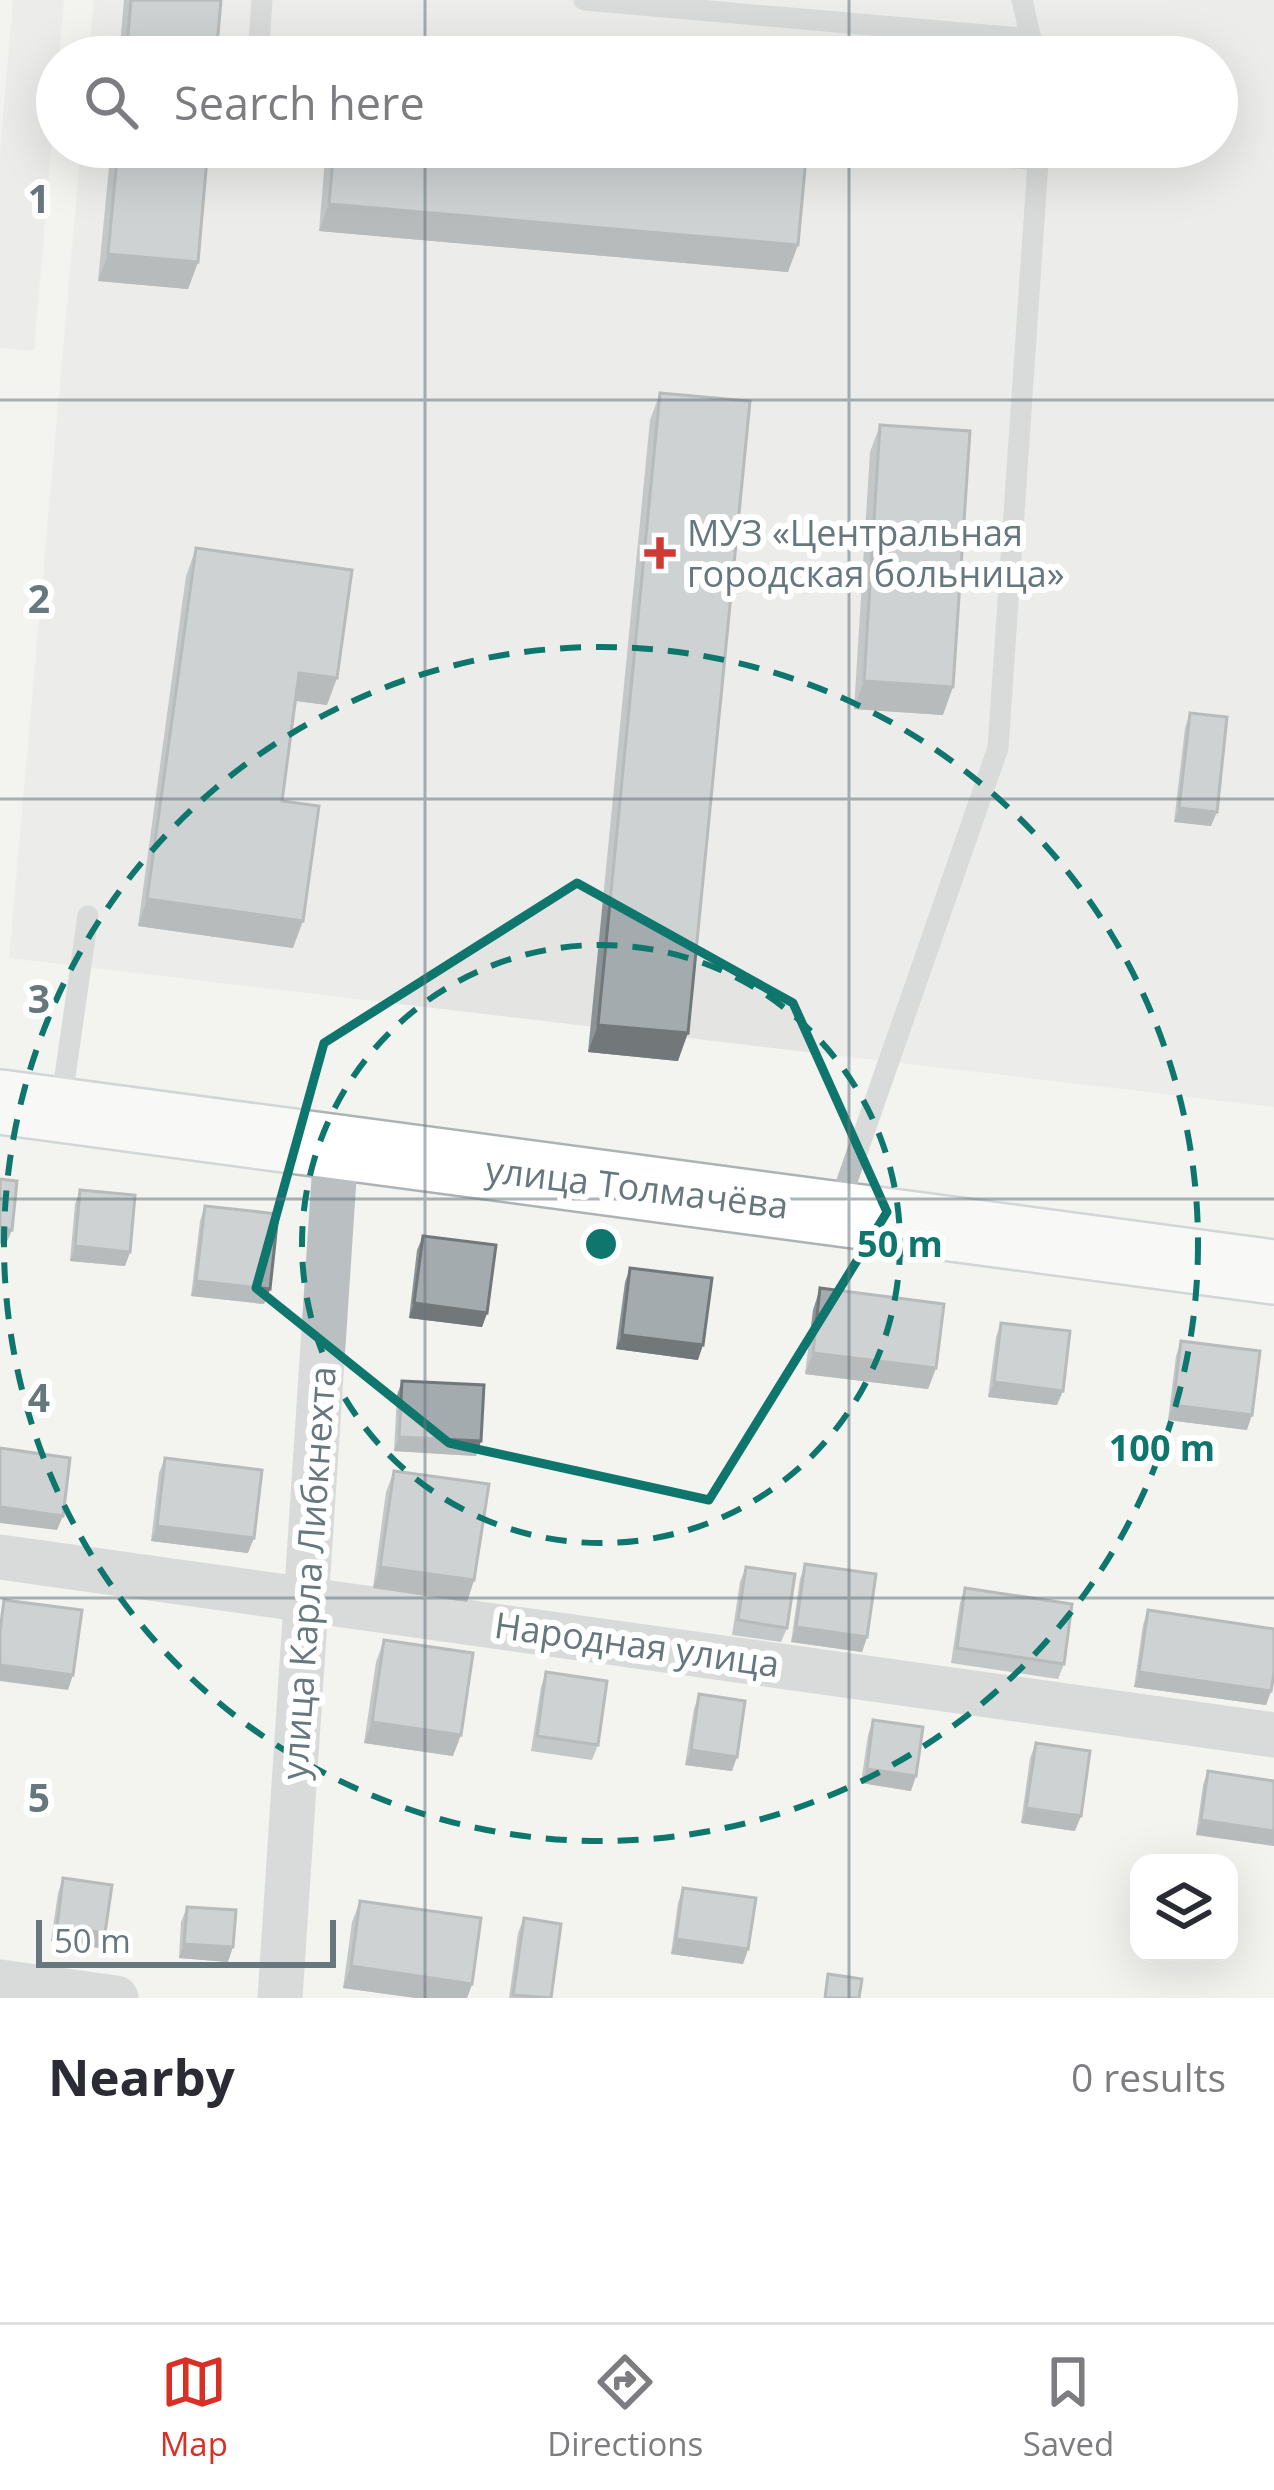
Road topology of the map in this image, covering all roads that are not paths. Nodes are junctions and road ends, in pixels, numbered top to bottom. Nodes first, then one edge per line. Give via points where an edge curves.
1 (262, 0) edge
2 (584, 0) edge
3 (1022, 0) edge
4 (259, 36) edge
5 (920, 36) edge
6 (1030, 36) edge
7 (1038, 168) edge
8 (88, 916) dead end
9 (30, 1107) edge
10 (336, 1148) junction
11 (836, 1213) junction
12 (1274, 1272) edge
13 (0, 1557) edge
14 (306, 1596) junction
15 (1274, 1735) edge
16 (0, 1982) edge
17 (116, 1998) edge
18 (280, 1998) edge

1 - 4 lane
2 - 5 lane
3 - 6 lane
7 - 11 lane via 998,748
8 - 9 lane
9 - 10 street, улица Толмачёва
10 - 11 street, улица Толмачёва
10 - 14 street, улица Карла Либкнехта
11 - 12 street, улица Толмачёва
13 - 14 street, Народная улица
14 - 15 street, Народная улица
14 - 18 street, улица Карла Либкнехта
16 - 17 street

